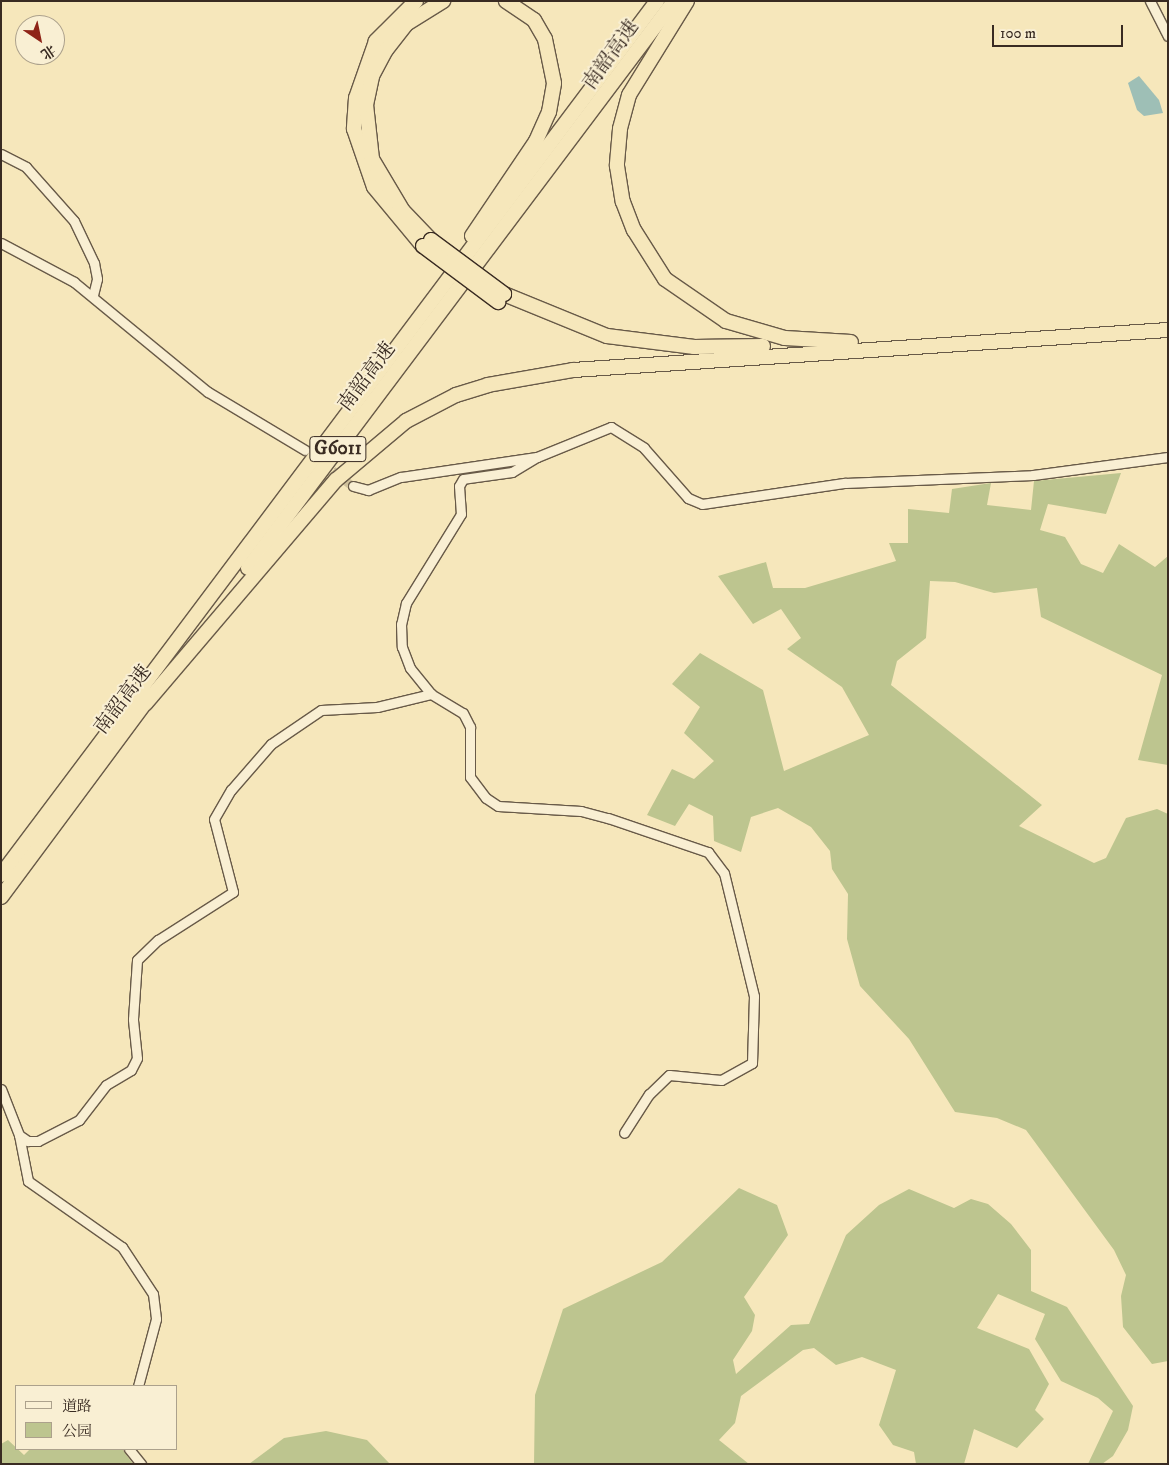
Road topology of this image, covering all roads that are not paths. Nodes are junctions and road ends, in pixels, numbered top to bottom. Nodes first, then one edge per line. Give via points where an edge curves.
1 (416, 1) edge
2 (443, 1) edge
3 (506, 1) edge
4 (657, 1) edge
5 (674, 1) edge
6 (687, 1) edge
7 (1150, 1) edge
8 (1168, 36) edge
9 (1, 154) edge
10 (1, 243) edge
11 (427, 243) junction
12 (93, 295) junction
13 (501, 298) junction
14 (1168, 322) edge
15 (1168, 330) edge
16 (859, 343) junction
17 (728, 358) junction
18 (344, 420) junction
19 (305, 450) dead end
20 (537, 456) junction
21 (1168, 457) edge
22 (353, 486) tunnel mouth
23 (431, 694) junction
24 (146, 703) junction
25 (1, 874) edge
26 (1, 897) edge
27 (1, 1089) edge
28 (624, 1133) dead end
29 (20, 1135) junction
30 (138, 1385) edge
31 (130, 1450) edge
32 (141, 1464) edge

1 - 11 highway via 376,41 360,79 354,129 374,187
2 - 11 highway via 406,24 386,50 372,76 366,106 372,159
3 - 18 highway via 534,20 545,39 554,83 549,112 513,180 387,352
4 - 18 highway, 南韶高速 / G6011
5 - 24 highway, 南韶高速 / G6011
6 - 16 highway via 630,96 620,128 618,166 623,202 634,230 664,279 726,321 785,338
7 - 8 street
9 - 12 street via 26,167 74,221 94,263 97,280
10 - 12 street via 48,265
11 - 13 highway, bridge
12 - 19 street via 208,392
13 - 16 highway via 574,326 646,344 728,348
13 - 17 highway via 565,332 628,350
14 - 16 highway
15 - 17 highway
17 - 24 highway via 573,370 488,384 406,421 336,480
18 - 25 highway, 南韶高速 / G6011
20 - 21 street via 611,427 644,448 688,498 718,505 767,491 1033,474
20 - 22 street via 401,477 368,490
20 - 23 street via 512,472 471,475 459,486 461,514 418,581 400,624 410,668
23 - 28 street via 463,713 470,727 470,777 498,806 580,811 608,818 708,852 724,873 754,996 752,1063 721,1080 669,1075 649,1094
23 - 29 street via 377,707 321,710 262,753 214,819 233,892 158,940 137,960 133,1011 138,1058 131,1070 106,1086 79,1120 38,1141
24 - 26 highway, 南韶高速 / G6011
27 - 29 street
29 - 30 street via 28,1181 122,1247 153,1294 156,1318
31 - 32 street

